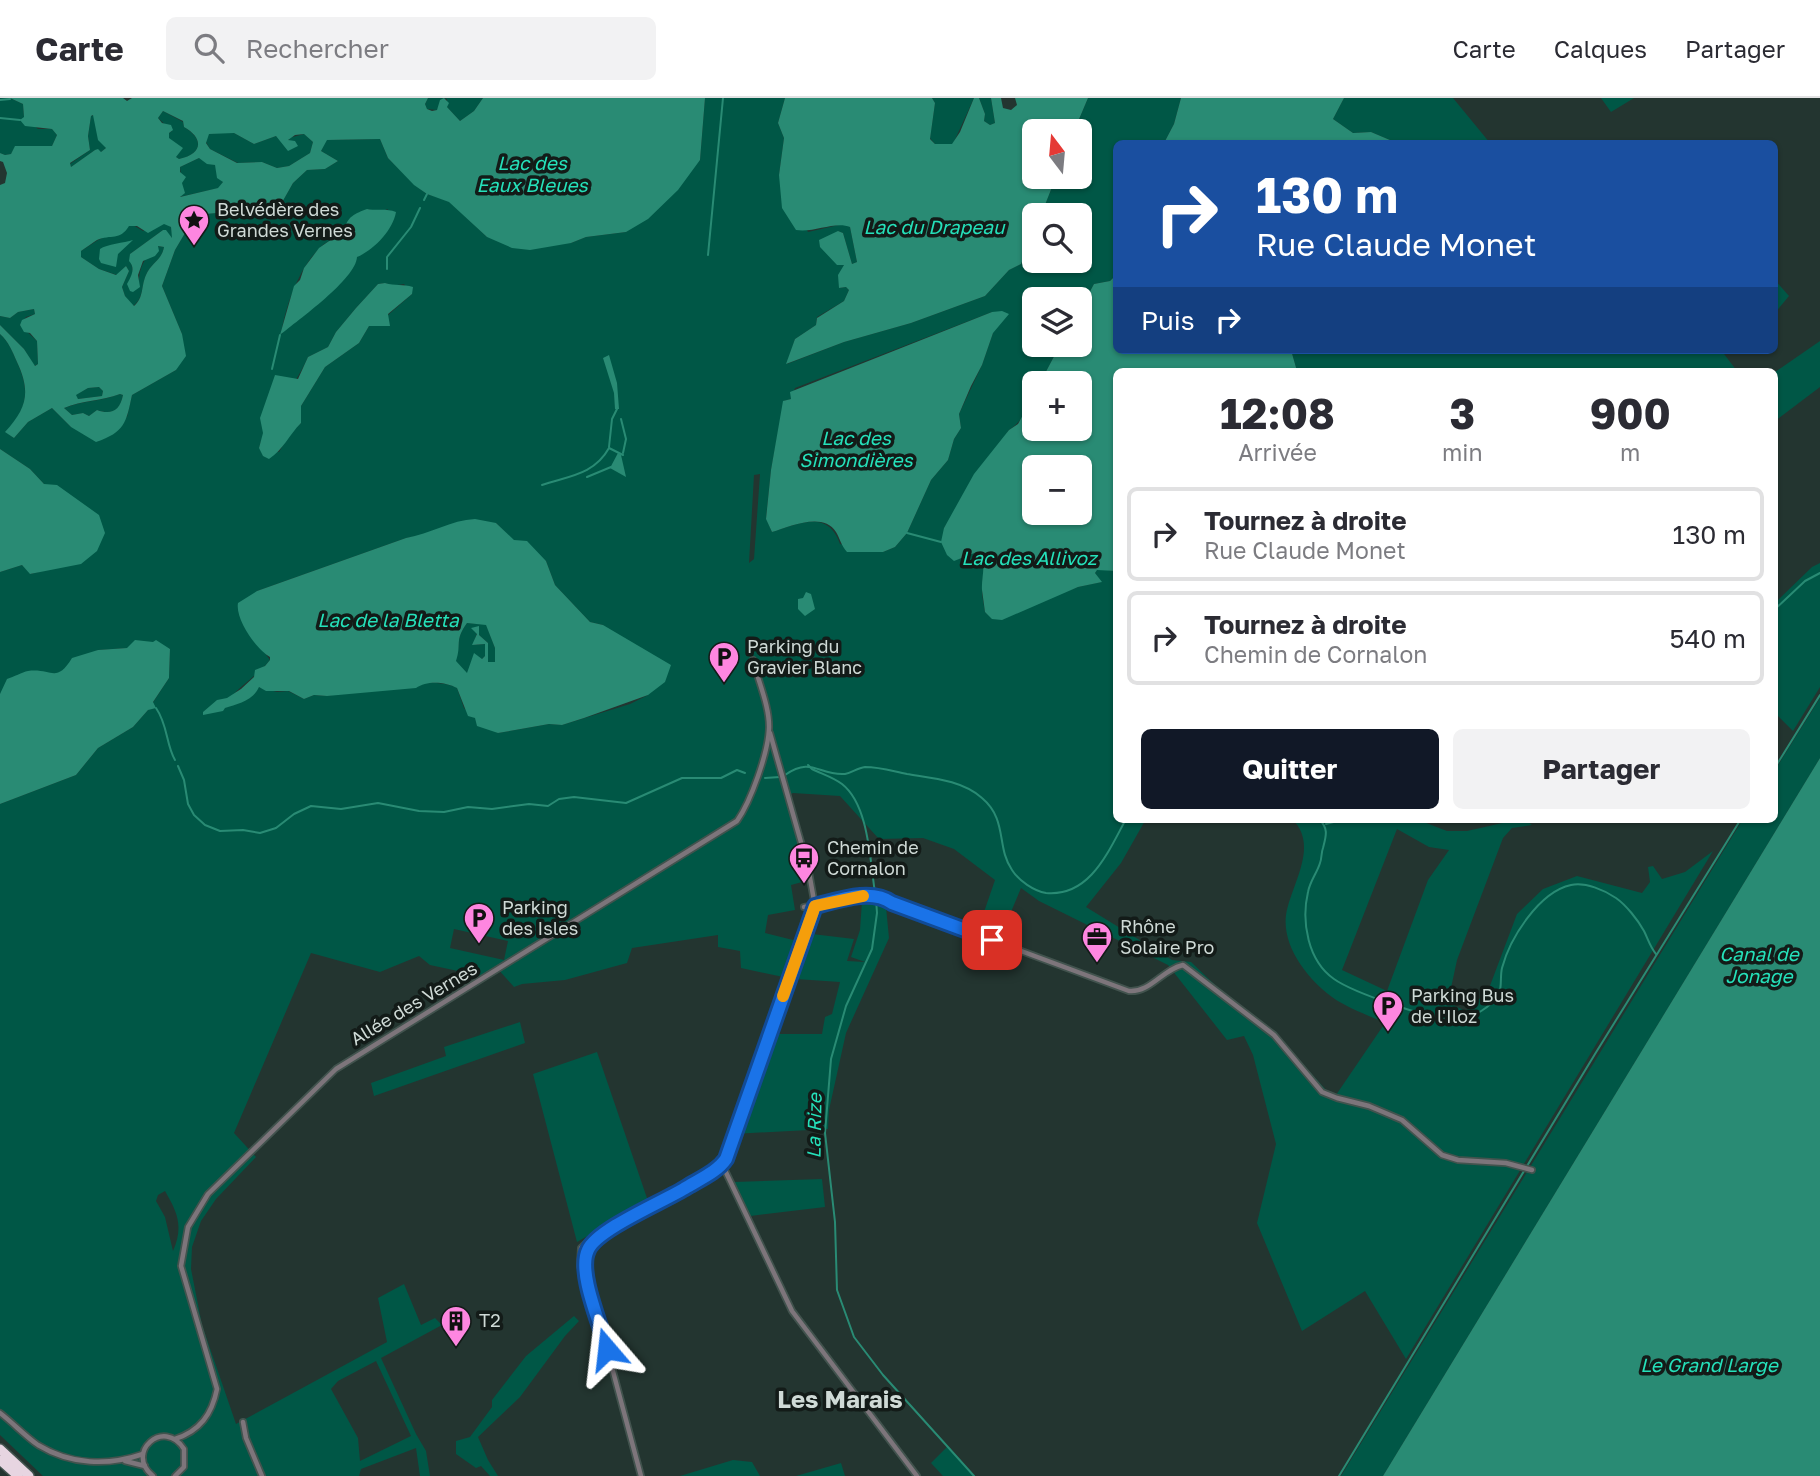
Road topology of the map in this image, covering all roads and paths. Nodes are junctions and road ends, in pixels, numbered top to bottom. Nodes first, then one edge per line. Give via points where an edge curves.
1 (753, 660) dead end
2 (769, 730) junction
3 (815, 906) junction
4 (804, 907) dead end
5 (723, 1164) junction
6 (1532, 1170) dead end
7 (0, 1413) edge
8 (243, 1422) dead end
9 (190, 1435) junction
10 (176, 1439) junction
11 (0, 1449) edge
12 (184, 1449) junction
13 (143, 1454) junction
14 (0, 1460) edge
15 (125, 1461) junction
16 (145, 1466) junction
17 (181, 1474) edge
18 (18, 1476) edge
19 (29, 1476) edge
20 (153, 1476) edge
21 (175, 1476) edge
22 (262, 1476) edge
23 (641, 1476) edge
24 (917, 1476) edge

1 - 2 street, Allée des Vernes
2 - 3 street
2 - 9 street, Allée des Vernes via 737,821 336,1069 208,1195 188,1227 181,1266 217,1387 210,1411
3 - 4 street
3 - 5 street
3 - 6 street via 881,896 1129,991 1137,992 1172,967 1183,965 1274,1035 1322,1092 1402,1120 1442,1155
5 - 23 street via 608,1230 587,1250 589,1290
5 - 24 street via 792,1311
7 - 15 street via 40,1446 68,1458
8 - 22 street
9 - 10 street
9 - 12 street, Allée des Vernes
10 - 12 street
10 - 13 street via 155,1438
11 - 19 highway
12 - 17 street, Allée des Vernes
13 - 15 street
13 - 16 street
14 - 18 highway
15 - 16 street
16 - 20 street
17 - 21 street

